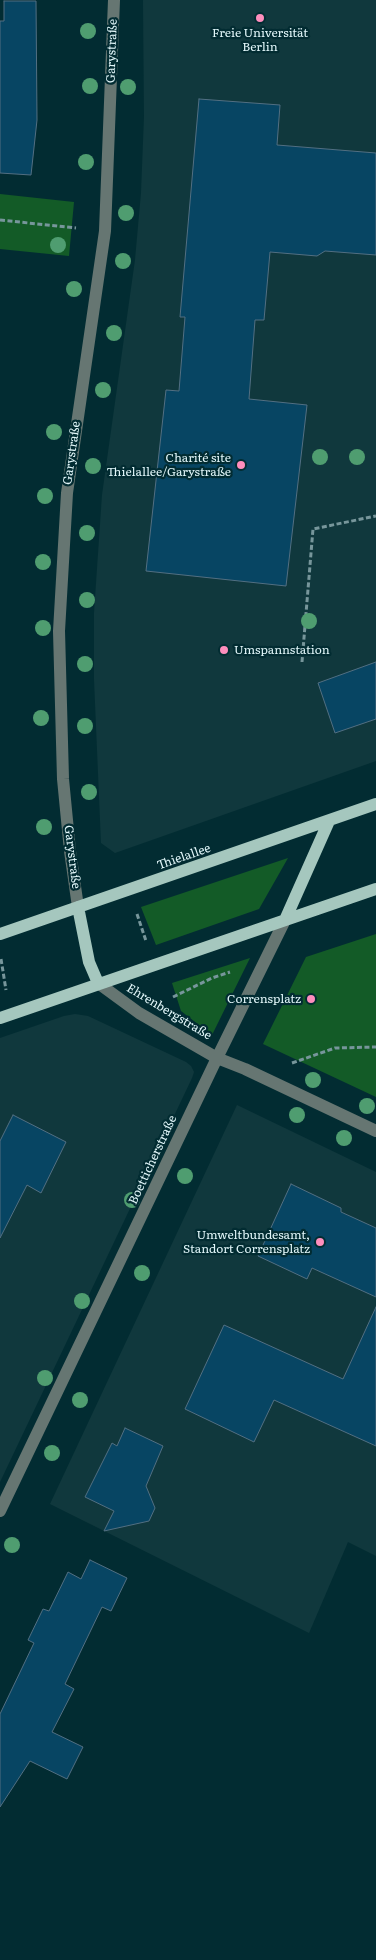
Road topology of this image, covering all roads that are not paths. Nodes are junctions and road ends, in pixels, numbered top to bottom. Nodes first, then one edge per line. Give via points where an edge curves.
1 (114, 0) edge
2 (376, 804) edge
3 (330, 821) junction
4 (376, 889) edge
5 (78, 908) junction
6 (285, 920) junction
7 (0, 934) edge
8 (98, 983) junction
9 (0, 1018) edge
10 (217, 1058) junction
11 (376, 1132) edge
12 (0, 1511) edge

1 - 5 street, Garystraße via 105,231 67,493 59,631 63,779
2 - 3 main road, Thielallee
3 - 5 main road, Thielallee
3 - 6 main road, Boetticherstraße
4 - 6 main road
5 - 7 main road, Thielallee
5 - 8 main road via 89,962
6 - 8 main road
6 - 10 street, Boetticherstraße
8 - 9 main road
8 - 10 street, Ehrenbergstraße via 139,1013
10 - 11 street
10 - 12 street, Boetticherstraße

